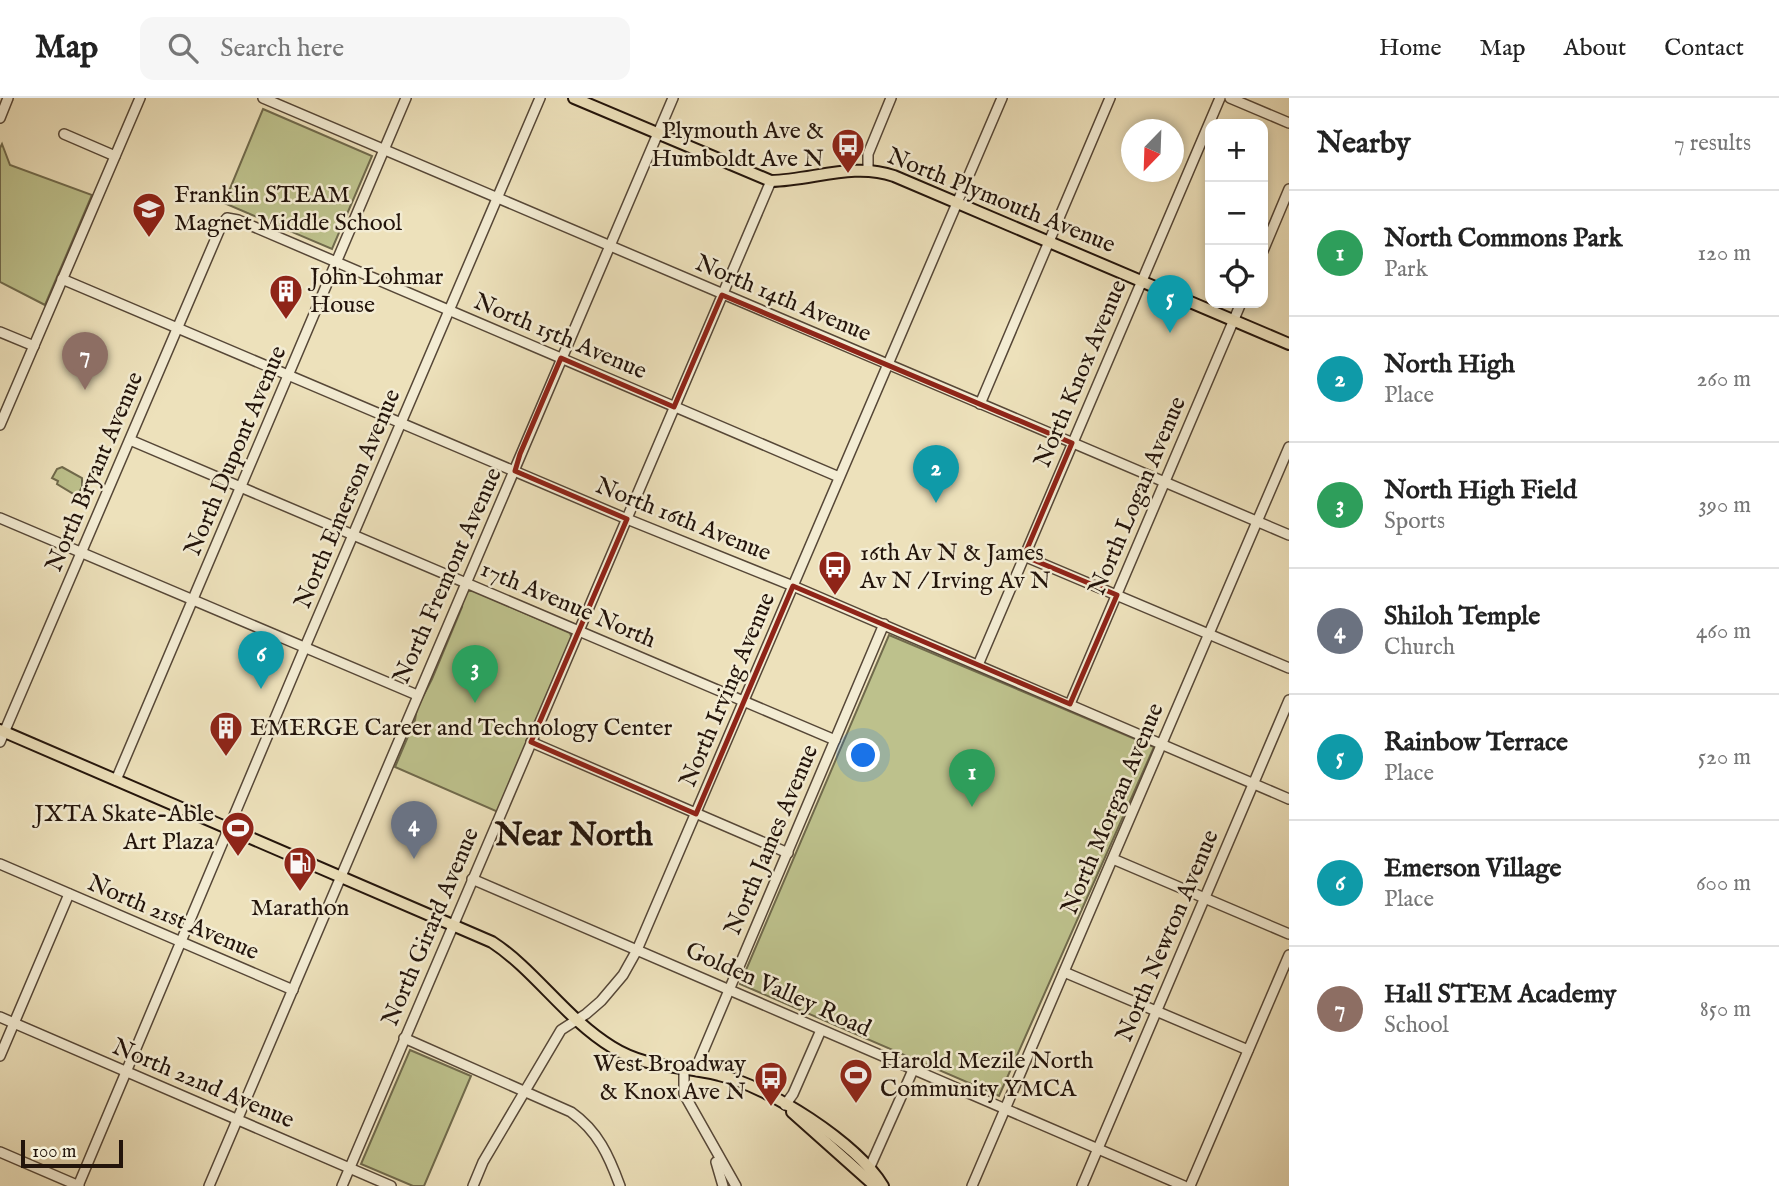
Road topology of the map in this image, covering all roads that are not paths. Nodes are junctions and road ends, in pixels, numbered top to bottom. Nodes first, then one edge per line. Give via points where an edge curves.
1 (8, 98) edge
2 (140, 98) edge
3 (263, 98) edge
4 (406, 98) edge
5 (540, 98) edge
6 (574, 98) edge
7 (673, 98) edge
8 (891, 98) edge
9 (1002, 98) edge
10 (1110, 98) edge
11 (1220, 98) edge
12 (1230, 98) edge
13 (0, 118) edge
14 (1289, 123) edge
15 (657, 133) junction
16 (64, 134) dead end
17 (385, 149) junction
18 (115, 156) junction
19 (868, 170) junction
20 (771, 181) junction
21 (1289, 188) edge
22 (497, 197) junction
23 (957, 203) junction
24 (227, 218) joint
25 (1049, 242) junction
26 (610, 245) junction
27 (1265, 245) edge
28 (336, 263) junction
29 (62, 279) junction
30 (1142, 281) junction
31 (722, 295) junction
32 (1239, 308) edge
33 (449, 311) junction
34 (1234, 321) junction
35 (178, 328) junction
36 (0, 332) edge
37 (1289, 344) edge
38 (34, 346) junction
39 (561, 358) junction
40 (887, 364) junction
41 (289, 375) junction
42 (980, 404) junction
43 (674, 407) junction
44 (401, 423) junction
45 (0, 425) edge
46 (130, 440) junction
47 (1072, 443) junction
48 (1289, 446) edge
49 (515, 471) junction
50 (839, 477) junction
51 (1165, 482) junction
52 (242, 487) junction
53 (0, 518) edge
54 (627, 519) junction
55 (1257, 522) junction
56 (354, 534) junction
57 (1289, 535) edge
58 (81, 552) junction
59 (1024, 556) junction
60 (467, 583) junction
61 (793, 586) junction
62 (1117, 595) junction
63 (193, 600) junction
64 (884, 624) junction
65 (579, 631) junction
66 (1209, 634) junction
67 (305, 647) junction
68 (978, 665) junction
69 (1289, 668) edge
70 (417, 695) junction
71 (1289, 700) edge
72 (743, 701) junction
73 (1070, 704) junction
74 (1, 735) edge
75 (835, 740) junction
76 (531, 743) junction
77 (1162, 744) junction
78 (116, 780) junction
79 (1254, 783) junction
80 (1289, 799) edge
81 (696, 814) junction
82 (229, 829) junction
83 (788, 853) junction
84 (1113, 859) junction
85 (0, 864) edge
86 (340, 876) junction
87 (472, 879) junction
88 (69, 894) junction
89 (1204, 899) junction
90 (454, 925) junction
91 (1289, 934) edge
92 (181, 942) junction
93 (637, 950) junction
94 (1289, 954) edge
95 (1064, 972) junction
96 (293, 990) junction
97 (729, 990) junction
98 (1157, 1011) junction
99 (0, 1017) edge
100 (577, 1020) junction
101 (14, 1023) junction
102 (821, 1030) junction
103 (404, 1038) junction
104 (1248, 1050) junction
105 (0, 1056) edge
106 (684, 1070) junction
107 (913, 1070) junction
108 (127, 1072) junction
109 (697, 1072) junction
110 (526, 1090) junction
111 (785, 1105) junction
112 (1005, 1109) junction
113 (238, 1120) junction
114 (710, 1144) junction
115 (1098, 1149) junction
116 (0, 1152) edge
117 (349, 1168) junction
118 (869, 1169) junction
119 (79, 1186) edge
120 (209, 1186) edge
121 (342, 1186) edge
122 (391, 1186) edge
123 (473, 1186) edge
124 (620, 1186) edge
125 (723, 1186) edge
126 (736, 1186) edge
127 (875, 1186) edge
128 (883, 1186) edge
129 (972, 1186) edge
130 (1082, 1186) edge
131 (1184, 1186) edge
132 (1190, 1186) edge

1 - 13 street
2 - 18 street
3 - 17 street, North 14th Avenue
4 - 17 street, North Dupont Avenue
5 - 22 street, North Emerson Avenue
6 - 15 main road, North Plymouth Avenue
7 - 15 street, North Fremont Avenue
8 - 19 street via 868,154
9 - 23 street, North Irving Avenue
10 - 25 street
11 - 30 street, North Knox Avenue
12 - 14 street
15 - 20 main road, North Plymouth Avenue
15 - 26 street, North Fremont Avenue
16 - 18 street
17 - 22 street, North 14th Avenue
17 - 28 street, North Dupont Avenue
18 - 29 street
19 - 20 main road, North Plymouth Avenue
19 - 23 main road, North Plymouth Avenue
20 - 31 street, North Girard Avenue
21 - 27 street
22 - 26 street, North 14th Avenue
22 - 33 street, North Emerson Avenue
23 - 25 main road, North Plymouth Avenue
23 - 40 street, North Irving Avenue
24 - 28 street, North 15th Avenue
24 - 35 street, North Bryant Avenue
25 - 30 main road, North Plymouth Avenue
25 - 42 street
26 - 31 street, North 14th Avenue
26 - 39 street, North Fremont Avenue
28 - 33 street, North 15th Avenue
28 - 41 street, North Dupont Avenue
29 - 35 street, North 16th Avenue
29 - 38 street
30 - 34 main road, North Plymouth Avenue
30 - 47 street, North Knox Avenue
31 - 40 street, North 14th Avenue
31 - 43 street, North Girard Avenue
32 - 34 street, North Logan Avenue
33 - 39 street, North 15th Avenue
33 - 44 street, North Emerson Avenue
34 - 37 main road, North Plymouth Avenue
34 - 51 street, North Logan Avenue
35 - 41 street, North 16th Avenue
35 - 46 street, North Bryant Avenue
36 - 38 street
38 - 45 street
39 - 43 street, North 15th Avenue
39 - 49 street, North Fremont Avenue
40 - 42 street, North 14th Avenue
40 - 50 street, North Irving Avenue
41 - 44 street, North 16th Avenue
41 - 52 street, North Dupont Avenue
42 - 47 street, North 14th Avenue
43 - 50 street, North 15th Avenue
43 - 54 street, North Girard Avenue
44 - 49 street, North 16th Avenue
44 - 56 street, North Emerson Avenue
46 - 52 street, 17th Avenue North
46 - 58 street, North Bryant Avenue
47 - 51 street, North 14th Avenue
47 - 59 street, North Knox Avenue
48 - 55 street, North Morgan Avenue
49 - 54 street, North 16th Avenue
49 - 60 street, North Fremont Avenue
50 - 61 street, North Irving Avenue
51 - 55 street, North 14th Avenue
51 - 62 street, North Logan Avenue
52 - 56 street, 17th Avenue North
52 - 63 street, North Dupont Avenue
53 - 58 street
54 - 61 street, North 16th Avenue
54 - 65 street, North Girard Avenue
55 - 57 street, North 14th Avenue
55 - 66 street, North Morgan Avenue
56 - 60 street, 17th Avenue North
56 - 67 street, North Emerson Avenue
58 - 63 street
58 - 74 street, North Bryant Avenue
59 - 62 street
59 - 68 street, North Knox Avenue
60 - 65 street, 17th Avenue North
60 - 70 street, North Fremont Avenue
61 - 64 street, North 16th Avenue
61 - 72 street, North Irving Avenue
62 - 66 street
62 - 73 street, North Logan Avenue
63 - 67 street
63 - 78 street, North Dupont Avenue
64 - 68 street, North 16th Avenue
64 - 75 street, North James Avenue
65 - 72 street, 17th Avenue North
65 - 76 street, North Girard Avenue
66 - 69 street
66 - 77 street, North Morgan Avenue
67 - 70 street
67 - 82 street, North Emerson Avenue
68 - 73 street, North 16th Avenue
70 - 86 street, North Fremont Avenue
71 - 79 street, North Newton Avenue
72 - 75 street, 17th Avenue North
72 - 81 street, North Irving Avenue
73 - 77 street, North 16th Avenue
74 - 78 main road
75 - 83 street, North James Avenue
76 - 81 street
76 - 87 street, North Girard Avenue
77 - 79 street, North 16th Avenue
77 - 84 street, North Morgan Avenue
78 - 82 main road
79 - 80 street, North 16th Avenue
79 - 89 street, North Newton Avenue
81 - 83 street
81 - 93 street, North Irving Avenue
82 - 86 main road
82 - 92 street, North Emerson Avenue
83 - 97 street, North James Avenue
84 - 89 street
84 - 95 street, North Morgan Avenue
85 - 88 street, North 21st Avenue
86 - 90 main road
86 - 96 street, North Fremont Avenue
87 - 90 street, North Girard Avenue
87 - 93 street, Golden Valley Road
88 - 92 street, North 21st Avenue
88 - 101 street
89 - 91 street
89 - 98 street, North Newton Avenue
90 - 100 main road via 508,954
90 - 103 street, North Girard Avenue
92 - 96 street, North 21st Avenue
92 - 108 street, North Emerson Avenue
93 - 97 street, Golden Valley Road
93 - 100 street, North Irving Avenue via 613,988
94 - 104 street
95 - 98 street
95 - 112 street, North Morgan Avenue
96 - 113 street, North Fremont Avenue
97 - 102 street, Golden Valley Road
97 - 109 street, North James Avenue
98 - 104 street
98 - 115 street, North Newton Avenue
99 - 101 street, North 22nd Avenue
100 - 106 main road via 623,1053 652,1065
100 - 110 street, North Irving Avenue via 561,1030
101 - 105 street
101 - 108 street, North 22nd Avenue
102 - 107 street, Golden Valley Road
102 - 111 street
103 - 110 street
103 - 117 street, North Girard Avenue
104 - 132 street
106 - 109 main road
106 - 114 street via 684,1094
107 - 112 street, Golden Valley Road
107 - 118 street
108 - 113 street, North 22nd Avenue
108 - 119 street, North Emerson Avenue
109 - 111 main road via 739,1081
110 - 123 street, North Irving Avenue
110 - 124 street via 563,1107 590,1128 607,1152
111 - 118 main road via 816,1122
111 - 127 main road
112 - 115 street, Golden Valley Road
112 - 129 street, North Morgan Avenue
113 - 117 street, North 22nd Avenue
113 - 120 street, North Fremont Avenue
114 - 125 street
114 - 126 street
115 - 130 street, North Newton Avenue
115 - 131 street, Golden Valley Road
116 - 119 street
117 - 121 street, North Girard Avenue
117 - 122 street, North 22nd Avenue
118 - 128 main road

